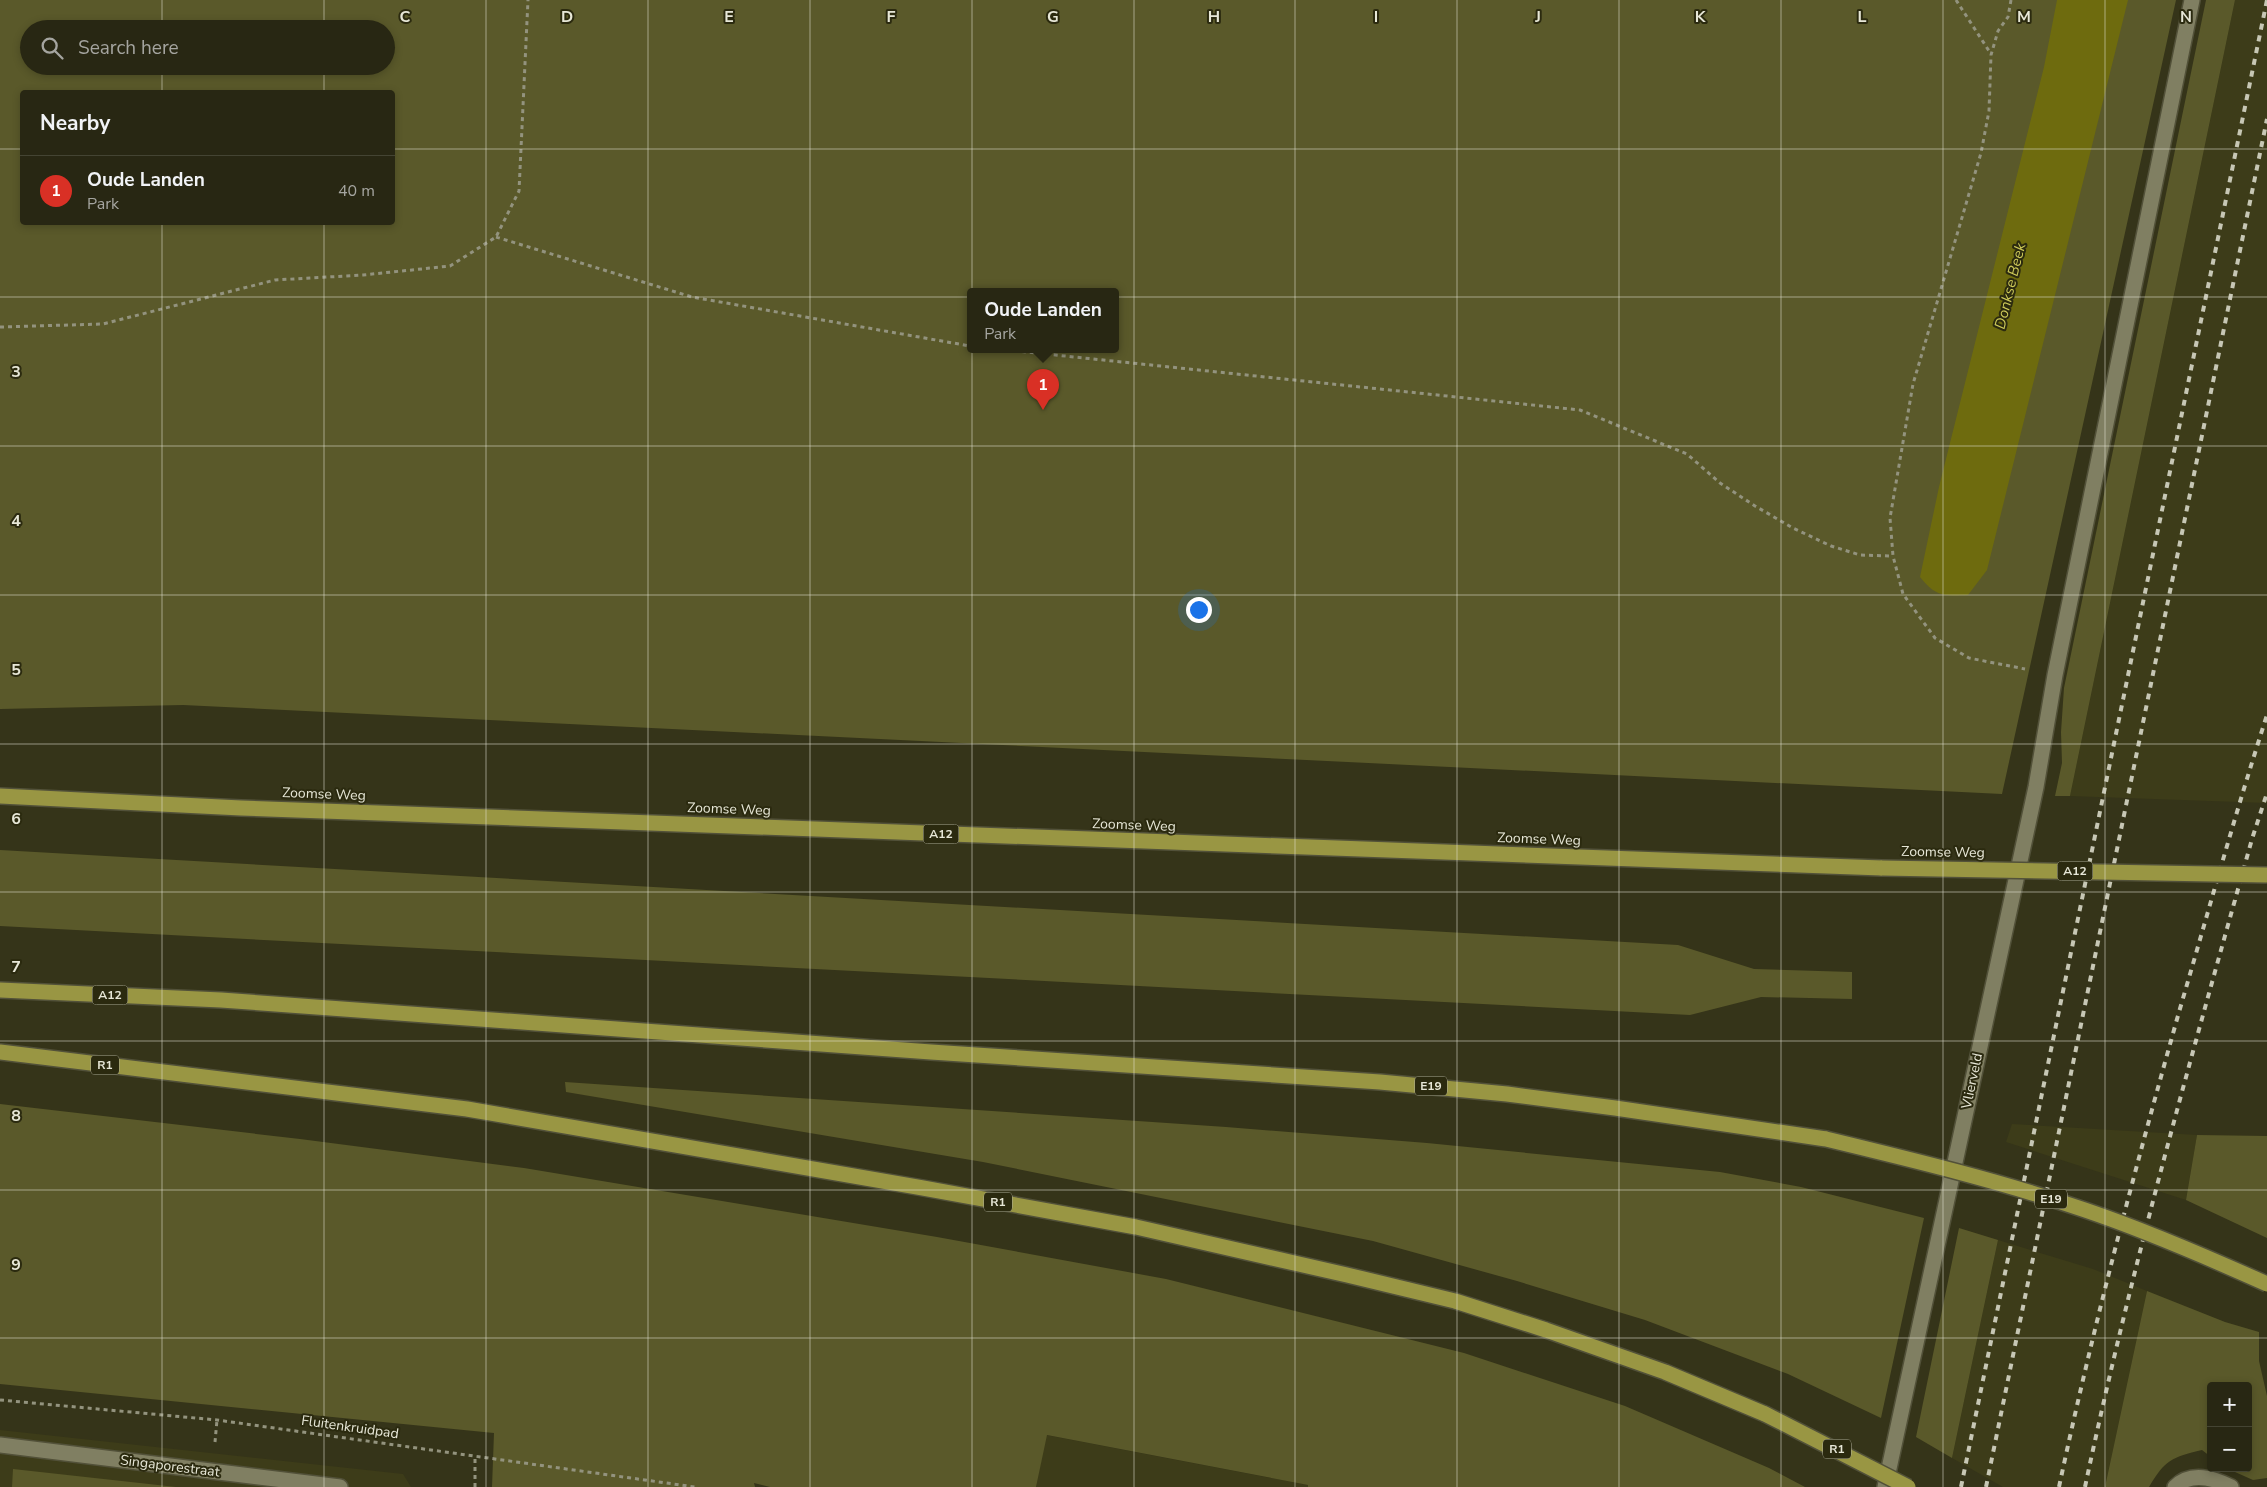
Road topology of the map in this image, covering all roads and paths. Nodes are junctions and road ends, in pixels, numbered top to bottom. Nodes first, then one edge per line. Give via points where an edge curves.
1 (528, 0) edge
2 (1956, 0) edge
3 (2011, 0) edge
4 (2192, 0) edge
5 (1991, 55) junction
6 (496, 237) junction
7 (0, 327) edge
8 (967, 345) edge
9 (1036, 353) edge
10 (1893, 556) junction
11 (2055, 675) junction
12 (0, 796) edge
13 (2267, 875) edge
14 (0, 990) edge
15 (0, 1052) edge
16 (1034, 1059) joint
17 (2267, 1284) edge
18 (0, 1400) edge
19 (0, 1445) edge
20 (476, 1455) junction
21 (340, 1487) edge
22 (474, 1487) edge
23 (695, 1487) edge
24 (1885, 1487) edge
25 (1908, 1487) edge
26 (2175, 1487) edge
27 (2231, 1487) edge

1 - 6 path via 519,191
2 - 5 path
3 - 5 path via 2008,17 1998,31
4 - 11 street, Vlierveld
5 - 10 path via 1989,110 1981,153 1913,384 1890,518
6 - 7 path via 450,266 275,280 103,324
6 - 8 path via 692,297
9 - 10 path via 1580,410 1687,454 1720,483 1755,506 1830,546 1860,555
10 - 11 path via 1903,594 1935,638 1969,658
11 - 24 street, Vlierveld via 2036,787
12 - 13 highway, Zoomse Weg / A12, bridge via 241,808 1882,868
14 - 16 highway, A12 via 230,1001
15 - 25 highway, R1, bridge via 467,1109 1136,1227 1347,1275 1455,1301 1656,1369 1765,1414
16 - 17 highway, E19, bridge via 1497,1093 1826,1139 2012,1186 2086,1210 2170,1241
18 - 20 path, Fluitenkruidpad via 217,1420
19 - 21 street, Singaporestraat
20 - 22 path
20 - 23 path, Fluitenkruidpad
26 - 27 street via 2196,1477 2218,1480

